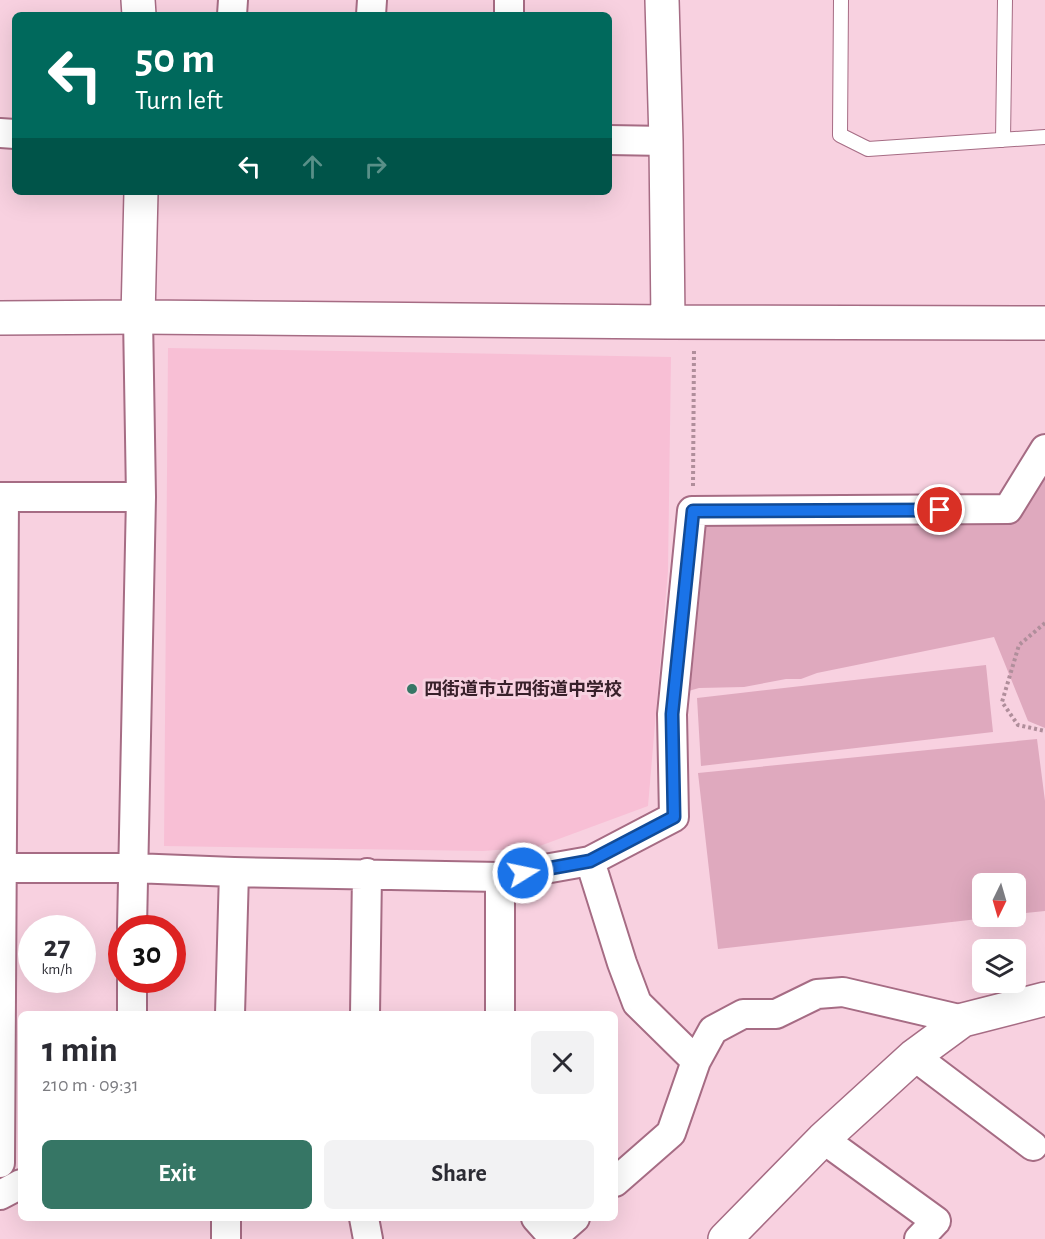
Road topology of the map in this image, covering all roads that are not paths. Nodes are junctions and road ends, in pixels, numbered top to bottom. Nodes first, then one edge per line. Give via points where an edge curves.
1 (662, 0) edge
2 (841, 0) edge
3 (1005, 0) edge
4 (1045, 137) edge
5 (612, 140) edge
6 (1003, 140) junction
7 (666, 141) junction
8 (141, 195) edge
9 (138, 317) junction
10 (0, 318) edge
11 (668, 322) junction
12 (1045, 323) edge
13 (1045, 449) edge
14 (2, 497) edge
15 (141, 497) junction
16 (590, 861) junction
17 (2, 867) edge
18 (133, 868) junction
19 (234, 872) junction
20 (367, 873) junction
21 (500, 877) junction
22 (132, 915) edge
23 (132, 993) edge
24 (1045, 999) edge
25 (132, 1011) edge
26 (230, 1011) edge
27 (365, 1011) edge
28 (500, 1011) edge
29 (963, 1020) junction
30 (914, 1056) junction
31 (696, 1061) junction
32 (823, 1139) junction
33 (1033, 1146) dead end
34 (18, 1155) edge
35 (0, 1163) edge
36 (618, 1179) edge
37 (18, 1186) edge
38 (0, 1195) edge
39 (226, 1221) edge
40 (365, 1221) edge
41 (568, 1221) edge
42 (546, 1231) edge
43 (226, 1239) edge
44 (368, 1239) edge
45 (725, 1239) edge
46 (920, 1239) edge

1 - 7 street
2 - 6 lane via 840,135 868,149
3 - 6 lane
4 - 6 lane
5 - 7 street
7 - 11 street
8 - 9 street
9 - 10 street
9 - 11 street
9 - 15 street
11 - 12 street
13 - 16 street via 1008,509 693,511 672,714 674,817
14 - 15 street
14 - 17 street
15 - 18 street
16 - 21 street
16 - 31 street via 637,1003
17 - 18 street
17 - 35 street
18 - 19 street
18 - 22 street
19 - 20 street
19 - 26 street
20 - 21 street
20 - 27 street
21 - 28 street
23 - 25 street
24 - 29 street
29 - 30 street
29 - 31 street via 843,992 817,994 776,1014 743,1014 713,1030
30 - 32 street
30 - 33 street
31 - 36 street via 671,1133
32 - 45 street
32 - 46 street via 936,1221
34 - 35 street
37 - 38 street
39 - 43 street
40 - 44 street
41 - 42 street

